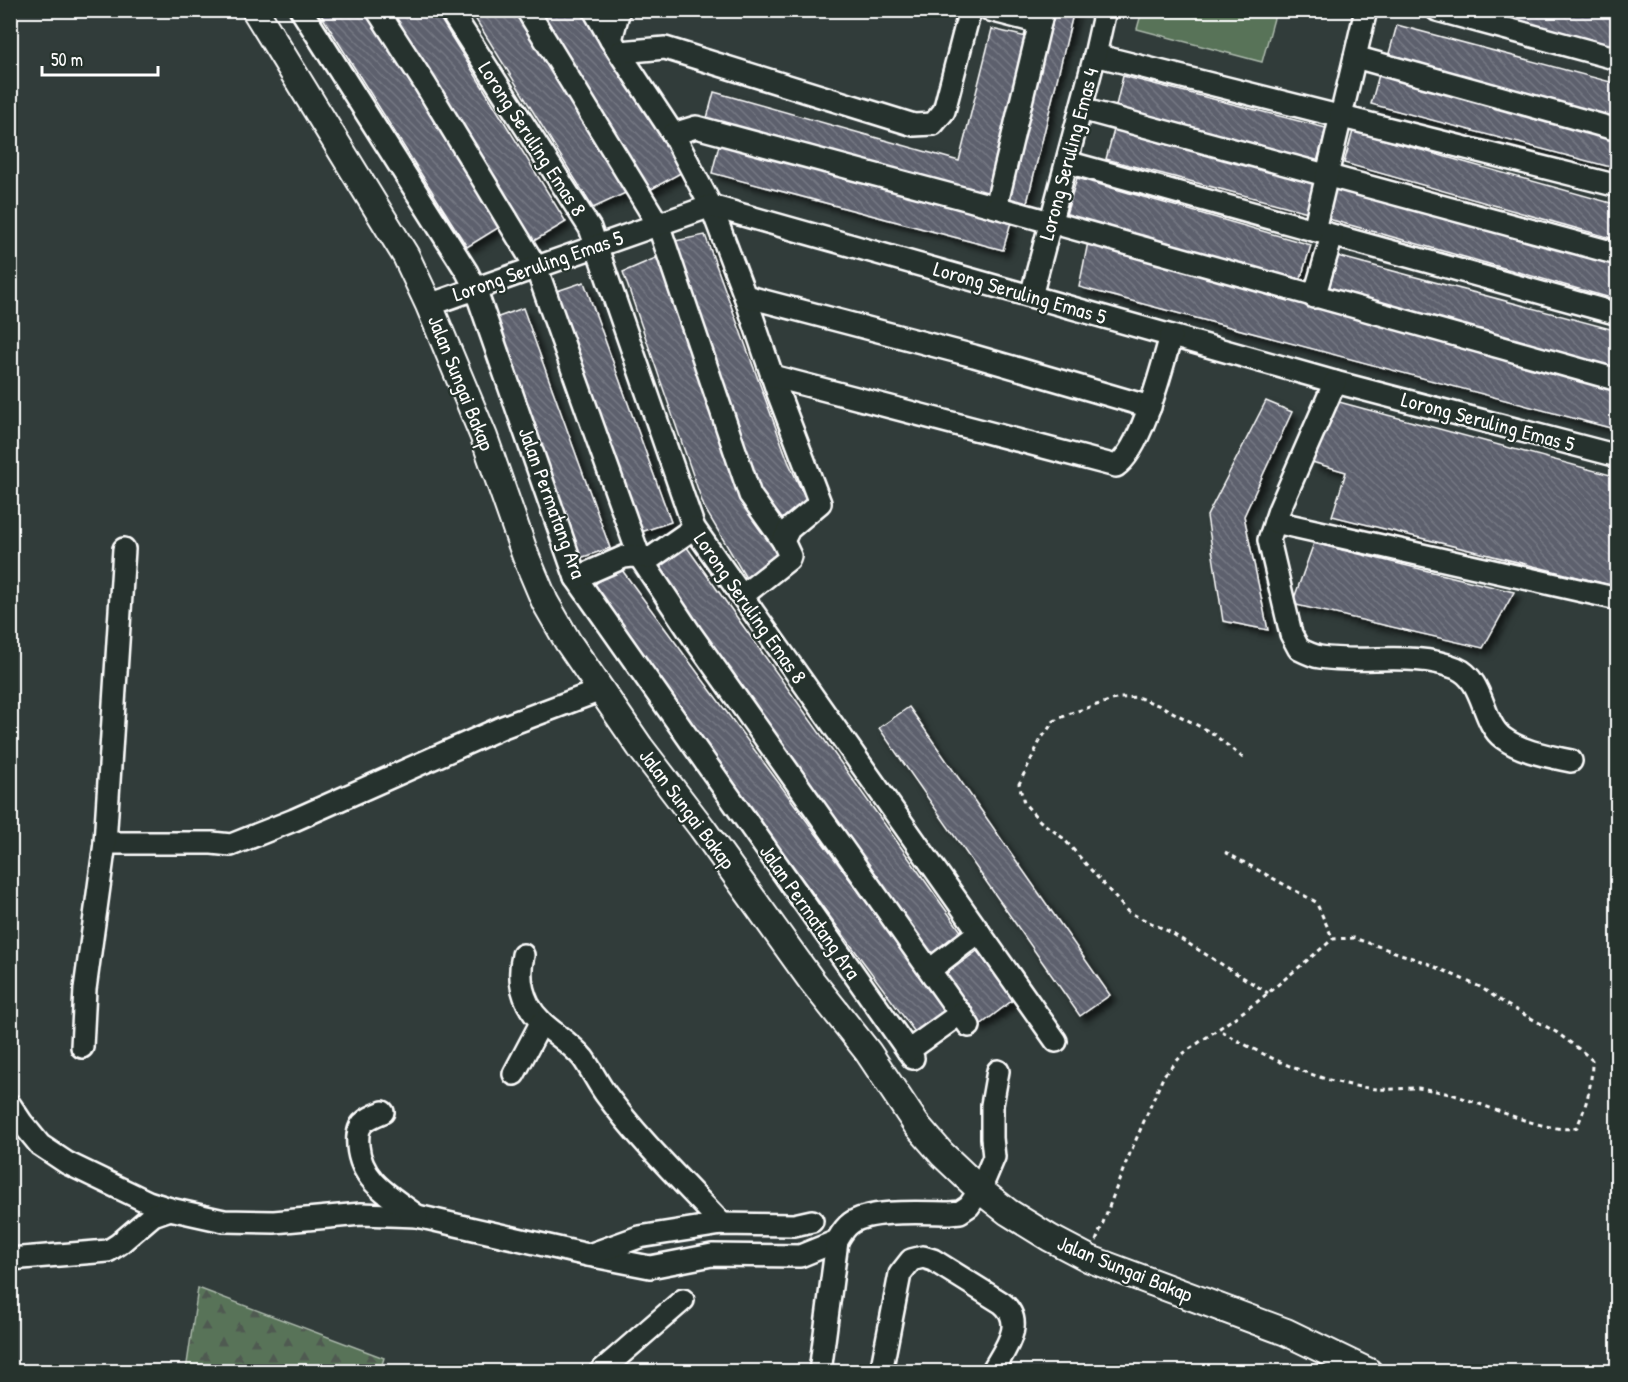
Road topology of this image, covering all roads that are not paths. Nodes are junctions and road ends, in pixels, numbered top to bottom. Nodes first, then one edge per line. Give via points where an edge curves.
1 (255, 10) edge
2 (300, 10) edge
3 (377, 10) edge
4 (450, 10) edge
5 (526, 10) edge
6 (594, 10) edge
7 (620, 10) edge
8 (970, 10) edge
9 (990, 10) edge
10 (1105, 10) edge
11 (1366, 10) edge
12 (1437, 10) edge
13 (1041, 17) edge
14 (615, 46) junction
15 (1095, 55) junction
16 (1355, 57) junction
17 (1617, 59) edge
18 (1081, 110) junction
19 (1341, 117) junction
20 (1617, 130) edge
21 (673, 134) junction
22 (1066, 162) junction
23 (1327, 176) junction
24 (1617, 186) edge
25 (711, 206) junction
26 (996, 207) junction
27 (1051, 222) junction
28 (658, 224) junction
29 (1323, 233) junction
30 (596, 246) junction
31 (1617, 254) edge
32 (536, 267) junction
33 (475, 288) junction
34 (745, 296) junction
35 (1031, 296) junction
36 (1314, 297) junction
37 (429, 304) junction
38 (1617, 314) edge
39 (1171, 336) junction
40 (772, 376) junction
41 (1617, 381) edge
42 (1335, 382) junction
43 (1150, 407) junction
44 (1617, 456) edge
45 (1275, 522) junction
46 (694, 528) junction
47 (783, 542) junction
48 (124, 549) dead end
49 (639, 556) junction
50 (576, 578) junction
51 (742, 596) junction
52 (1617, 599) edge
53 (601, 690) junction
54 (1571, 761) dead end
55 (105, 843) junction
56 (979, 932) junction
57 (523, 955) dead end
58 (931, 969) junction
59 (541, 1023) junction
60 (1056, 1041) dead end
61 (82, 1047) dead end
62 (998, 1071) dead end
63 (514, 1074) dead end
64 (10, 1105) edge
65 (383, 1113) dead end
66 (980, 1190) junction
67 (170, 1209) junction
68 (417, 1216) junction
69 (812, 1221) dead end
70 (722, 1224) junction
71 (837, 1241) junction
72 (588, 1255) junction
73 (10, 1259) edge
74 (683, 1300) dead end
75 (600, 1371) edge
76 (820, 1371) edge
77 (881, 1371) edge
78 (992, 1371) edge
79 (1369, 1371) edge

1 - 37 main road, Jalan Sungai Bakap via 406,256
2 - 33 street, Jalan Permatang Ara
3 - 32 street
4 - 30 street, Lorong Seruling Emas 8 via 590,228
5 - 28 street
6 - 14 street
7 - 14 street
8 - 14 street via 944,111 933,124 914,125 665,48
9 - 13 street
10 - 15 street, Lorong Seruling Emas 4
11 - 16 street
12 - 17 street
13 - 26 street
14 - 21 street
15 - 18 street, Lorong Seruling Emas 4
15 - 19 street
16 - 19 street
16 - 20 street
18 - 22 street, Lorong Seruling Emas 4
18 - 23 street
19 - 23 street
19 - 24 street
21 - 25 street
21 - 26 street via 696,128
22 - 27 street, Lorong Seruling Emas 4
22 - 29 street
23 - 29 street
23 - 31 street
25 - 28 street, Lorong Seruling Emas 5
25 - 34 street
25 - 35 street, Lorong Seruling Emas 5
26 - 27 street
27 - 35 street, Lorong Seruling Emas 4
27 - 36 street
28 - 30 street, Lorong Seruling Emas 5
28 - 47 street via 750,495
29 - 36 street
29 - 38 street
30 - 32 street, Lorong Seruling Emas 5
30 - 46 street, Lorong Seruling Emas 8
32 - 33 street, Lorong Seruling Emas 5
32 - 49 street
33 - 37 street, Lorong Seruling Emas 5
33 - 50 street, Jalan Permatang Ara
34 - 40 street
34 - 43 street
35 - 39 street, Lorong Seruling Emas 5
36 - 41 street
37 - 53 main road, Jalan Sungai Bakap via 484,437 545,602
39 - 42 street, Lorong Seruling Emas 5
39 - 43 street
40 - 43 street via 1116,466 1125,460
40 - 47 street via 820,503 789,529
42 - 44 street, Lorong Seruling Emas 5
42 - 45 street
45 - 52 street
45 - 54 street via 1269,540 1291,634 1299,649 1318,657 1431,660 1458,669 1478,688 1488,719 1501,737 1524,750
46 - 49 street via 651,558
46 - 51 street, Lorong Seruling Emas 8
47 - 51 street via 789,559
48 - 55 street
49 - 50 street via 624,557
49 - 58 street
50 - 58 street, Jalan Permatang Ara via 911,1055 965,1019
51 - 56 street, Lorong Seruling Emas 8
53 - 55 street via 503,727 231,845
53 - 66 main road, Jalan Sungai Bakap via 811,980 868,1052 916,1124
55 - 61 street via 85,989
56 - 58 street
56 - 60 street, Lorong Seruling Emas 8
57 - 59 street via 520,977 529,1005
59 - 63 street
59 - 70 street via 584,1059 627,1120
62 - 66 street via 992,1105 994,1157
64 - 67 street via 40,1145 59,1158
65 - 68 street via 360,1126 359,1156 380,1189
66 - 71 street via 960,1212 863,1217 843,1229
66 - 79 main road, Jalan Sungai Bakap via 1041,1233 1090,1259 1286,1332
67 - 68 street via 247,1222 361,1214
67 - 73 street via 153,1215 108,1251
68 - 72 street
69 - 70 street via 794,1225
70 - 72 street via 639,1237
71 - 72 street via 800,1256 712,1255 650,1267
71 - 76 street
74 - 75 street
77 - 78 street via 900,1274 911,1260 923,1257 1010,1311 1013,1332

